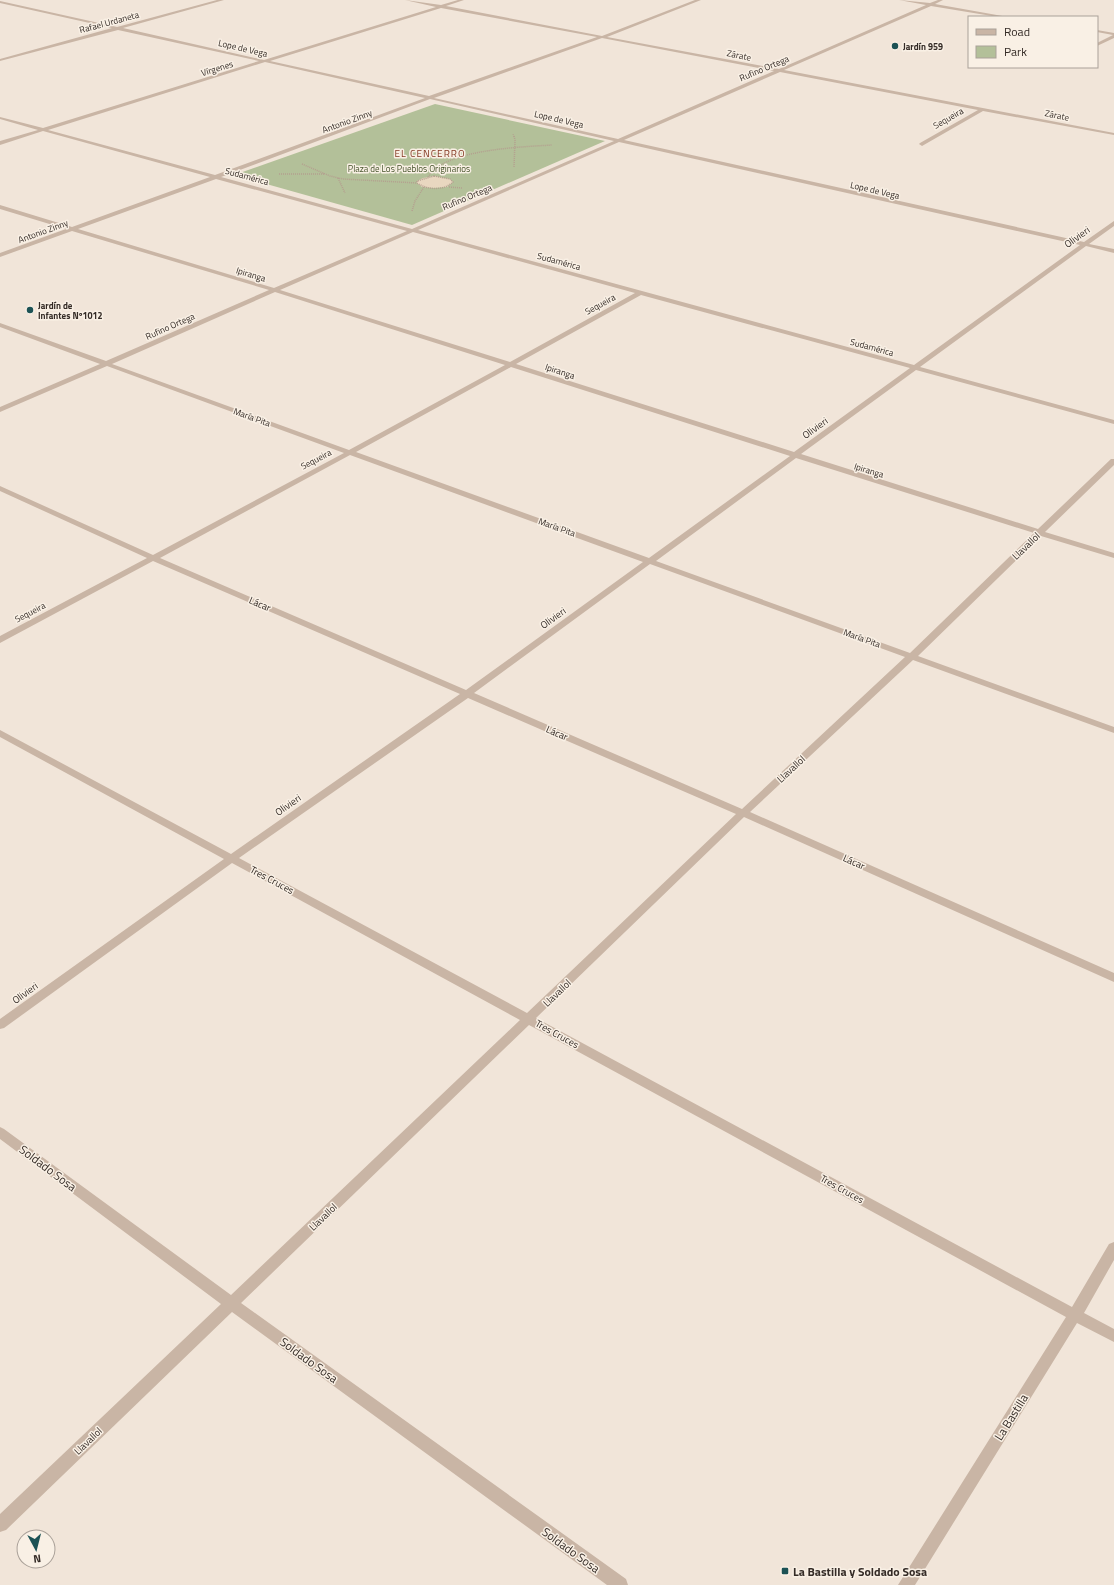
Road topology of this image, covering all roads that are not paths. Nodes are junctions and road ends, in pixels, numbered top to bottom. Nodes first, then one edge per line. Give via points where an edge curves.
1 (222, 0) edge
2 (407, 0) edge
3 (462, 0) edge
4 (699, 0) edge
5 (901, 0) edge
6 (941, 0) edge
7 (0, 2) edge
8 (930, 5) junction
9 (441, 6) junction
10 (1000, 16) edge
11 (118, 28) junction
12 (1098, 32) edge
13 (1114, 35) edge
14 (602, 37) junction
15 (1098, 44) edge
16 (0, 60) edge
17 (264, 62) junction
18 (780, 71) junction
19 (428, 99) junction
20 (983, 109) junction
21 (0, 118) edge
22 (43, 130) junction
23 (1114, 134) edge
24 (618, 141) junction
25 (0, 143) edge
26 (922, 144) dead end
27 (216, 177) junction
28 (0, 207) edge
29 (1114, 223) edge
30 (73, 229) junction
31 (412, 230) junction
32 (1084, 245) junction
33 (1114, 252) edge
34 (0, 255) edge
35 (274, 290) junction
36 (640, 293) junction
37 (0, 325) edge
38 (106, 364) junction
39 (511, 365) junction
40 (914, 368) junction
41 (0, 410) edge
42 (1114, 422) edge
43 (350, 453) junction
44 (796, 456) junction
45 (1114, 462) edge
46 (0, 488) edge
47 (1040, 533) junction
48 (1114, 556) edge
49 (153, 558) junction
50 (651, 561) junction
51 (0, 640) edge
52 (912, 656) junction
53 (467, 694) junction
54 (1114, 730) edge
55 (0, 732) edge
56 (743, 813) junction
57 (232, 858) junction
58 (1114, 978) edge
59 (530, 1019) junction
60 (0, 1025) edge
61 (0, 1132) edge
62 (1114, 1248) edge
63 (232, 1304) junction
64 (1074, 1315) junction
65 (1114, 1336) edge
66 (0, 1525) edge
67 (620, 1585) edge
68 (906, 1585) edge

1 - 11 street, Rafael Urdaneta
2 - 9 street, Zárate
3 - 9 street, Vírgenes
4 - 14 street, Antonio Zinny
5 - 8 street
6 - 8 street, Rufino Ortega
7 - 11 street, Lope de Vega
8 - 10 street
8 - 18 street, Rufino Ortega
9 - 14 street, Zárate
9 - 17 street, Vírgenes
11 - 16 street, Rafael Urdaneta
11 - 17 street, Lope de Vega
12 - 13 street
13 - 15 street
14 - 18 street, Zárate
14 - 19 street, Antonio Zinny
17 - 19 street, Lope de Vega
17 - 22 street, Vírgenes
18 - 20 street, Zárate
18 - 24 street, Rufino Ortega
19 - 24 street, Lope de Vega
19 - 27 street, Antonio Zinny
20 - 23 street, Zárate
20 - 26 street, Sequeira
21 - 22 street, Sudamérica
22 - 25 street, Vírgenes
22 - 27 street, Sudamérica
24 - 31 street, Rufino Ortega
24 - 32 street, Lope de Vega
27 - 30 street, Antonio Zinny
27 - 31 street, Sudamérica
28 - 30 street, Ipiranga
29 - 32 street, Olivieri
30 - 34 street, Antonio Zinny
30 - 35 street, Ipiranga
31 - 35 street, Rufino Ortega
31 - 36 street, Sudamérica
32 - 33 street, Lope de Vega
32 - 40 street, Olivieri
35 - 38 street, Rufino Ortega
35 - 39 street, Ipiranga
36 - 39 street, Sequeira
36 - 40 street, Sudamérica
37 - 38 street, María Pita
38 - 41 street, Rufino Ortega
38 - 43 street, María Pita
39 - 43 street, Sequeira
39 - 44 street, Ipiranga
40 - 42 street, Sudamérica
40 - 44 street, Olivieri
43 - 49 street, Sequeira
43 - 50 street, María Pita
44 - 47 street, Ipiranga
44 - 50 street, Olivieri
45 - 47 street, Llavallol
46 - 49 street, Lácar
47 - 48 street, Ipiranga
47 - 52 street, Llavallol
49 - 51 street, Sequeira
49 - 53 street, Lácar
50 - 52 street, María Pita
50 - 53 street, Olivieri
52 - 54 street, María Pita
52 - 56 street, Llavallol
53 - 56 street, Lácar
53 - 57 street, Olivieri
55 - 57 street, Tres Cruces
56 - 58 street, Lácar
56 - 59 street, Llavallol
57 - 59 street, Tres Cruces
57 - 60 street, Olivieri
59 - 63 street, Llavallol
59 - 64 street, Tres Cruces
61 - 63 street, Soldado Sosa
62 - 64 street, La Bastilla
63 - 66 street, Llavallol
63 - 67 street, Soldado Sosa
64 - 65 street, Tres Cruces
64 - 68 street, La Bastilla

